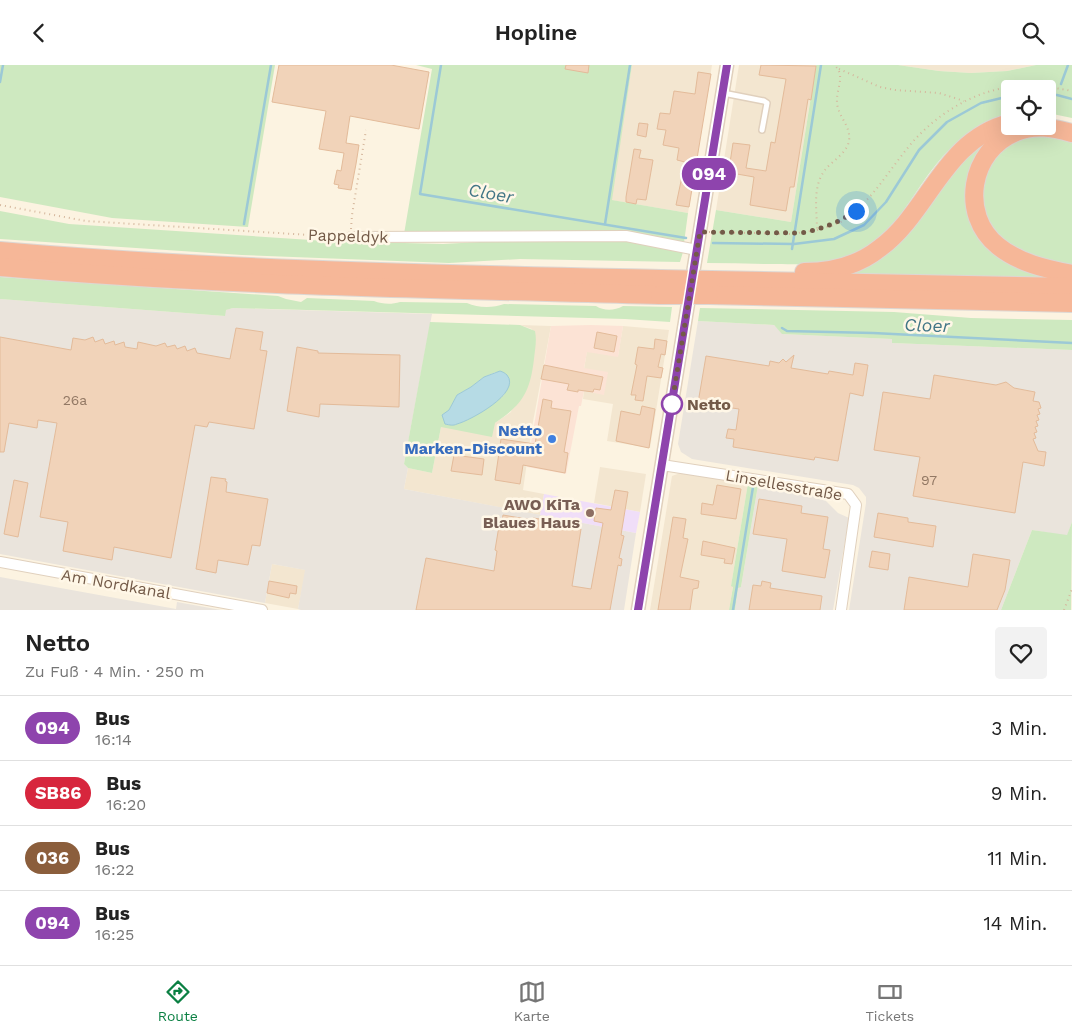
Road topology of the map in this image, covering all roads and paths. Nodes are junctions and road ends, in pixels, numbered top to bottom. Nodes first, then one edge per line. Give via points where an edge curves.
1 (727, 65) edge
2 (834, 65) edge
3 (839, 69) junction
4 (1072, 91) edge
5 (722, 93) junction
6 (965, 101) junction
7 (1056, 121) edge
8 (1072, 124) edge
9 (1001, 127) edge
10 (366, 130) dead end
11 (762, 130) dead end
12 (1072, 133) edge
13 (0, 205) edge
14 (817, 230) junction
15 (700, 232) junction
16 (352, 237) junction
17 (697, 250) junction
18 (0, 251) edge
19 (0, 267) edge
20 (1072, 275) edge
21 (739, 280) junction
22 (660, 287) junction
23 (1072, 287) edge
24 (710, 288) junction
25 (1072, 303) edge
26 (662, 465) junction
27 (0, 562) edge
28 (1072, 589) edge
29 (262, 610) edge
30 (638, 610) edge
31 (841, 610) edge
32 (1064, 610) edge

1 - 5 street
2 - 3 path
3 - 6 path via 880,87 940,93
3 - 14 path via 838,108 849,131 849,141 817,186
4 - 6 path via 1006,87
5 - 11 lane via 767,103
5 - 15 street
6 - 14 path via 920,133 856,211 838,223
7 - 8 highway
9 - 21 highway via 969,144 952,159 897,232 880,249 839,268
10 - 16 path via 352,215
12 - 20 highway via 1033,127 1015,132 1000,141 986,156 977,172 973,190 975,210 996,245 1015,258
13 - 16 path, Pappeldyk via 86,221
14 - 15 path via 791,234
15 - 17 street
16 - 17 street, Pappeldyk via 626,236
17 - 26 street
18 - 22 highway via 187,264
19 - 22 highway via 330,286
21 - 23 highway
21 - 24 highway
22 - 24 highway, bridge
24 - 25 highway
26 - 30 street
26 - 31 street, Linsellesstraße via 848,494 856,505
27 - 29 street, Am Nordkanal
28 - 32 path

